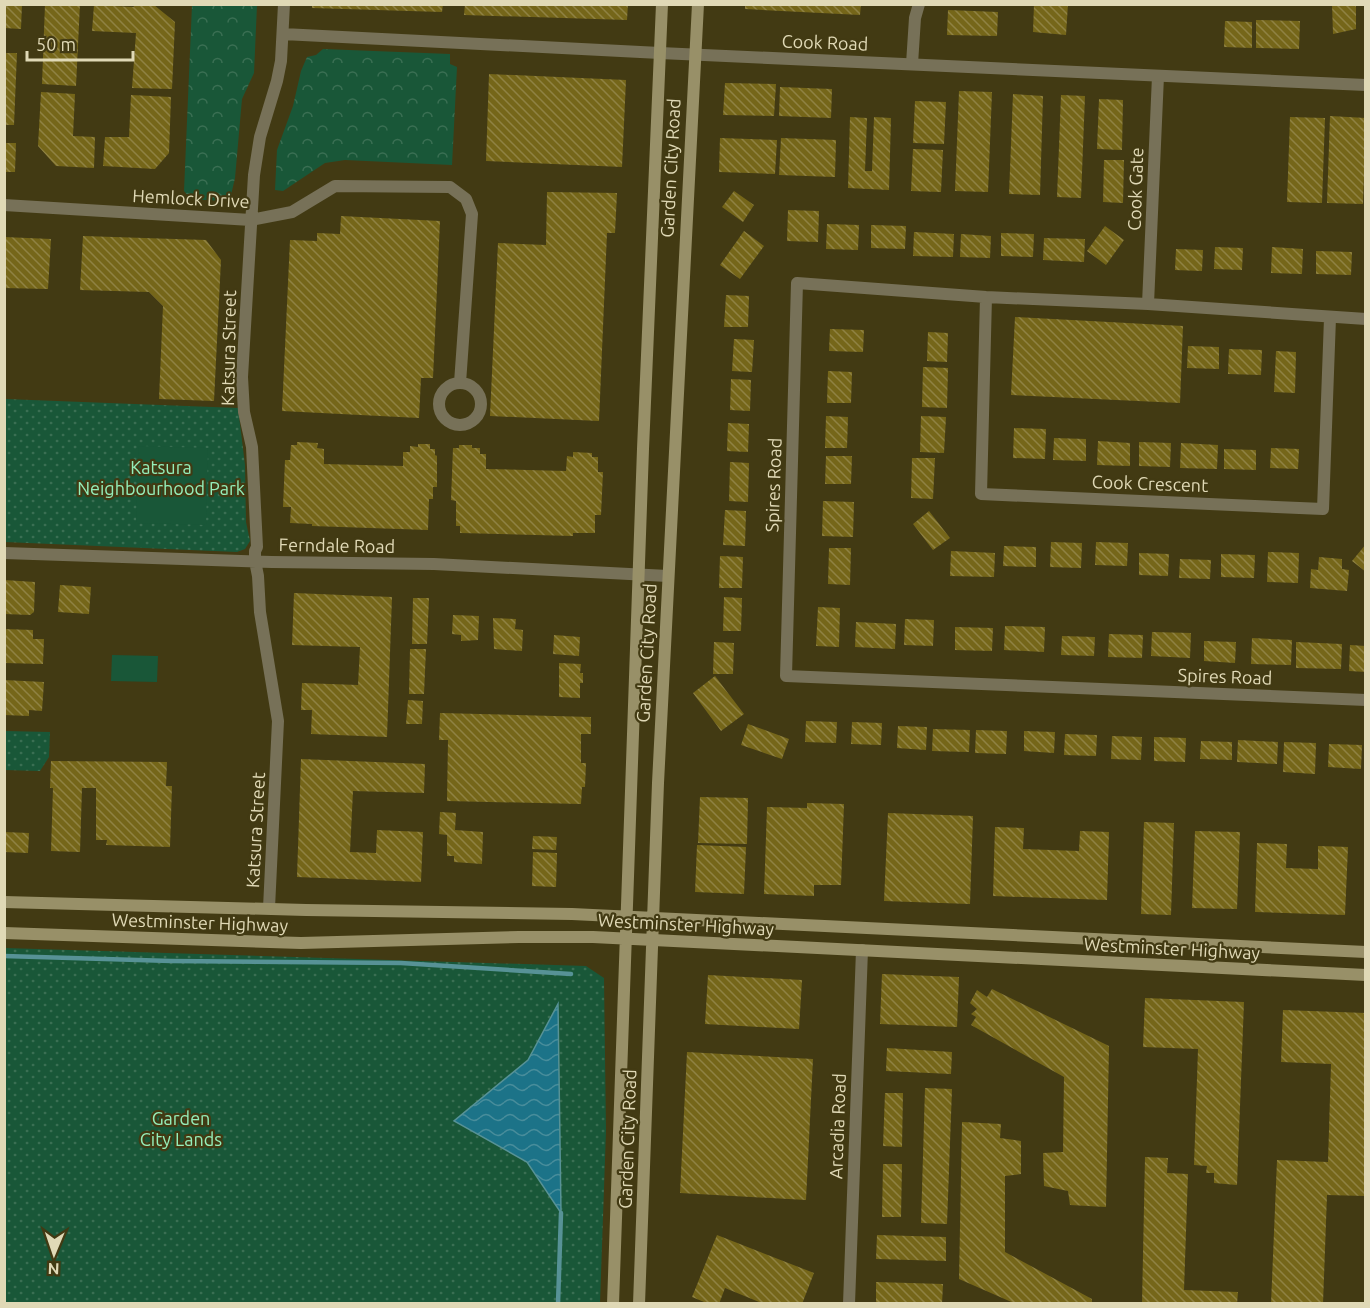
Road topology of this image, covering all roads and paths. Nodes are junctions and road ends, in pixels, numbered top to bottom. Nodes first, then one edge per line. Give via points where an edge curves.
1 (284, 4) edge
2 (662, 4) edge
3 (698, 4) edge
4 (919, 4) edge
5 (283, 34) junction
6 (660, 53) junction
7 (694, 54) junction
8 (912, 64) junction
9 (1158, 76) junction
10 (1365, 85) edge
11 (4, 205) edge
12 (252, 220) junction
13 (986, 297) junction
14 (1148, 304) junction
15 (1330, 318) junction
16 (1365, 320) edge
17 (460, 383) dead end
18 (4, 553) edge
19 (255, 561) junction
20 (639, 574) junction
21 (668, 576) junction
22 (1365, 700) edge
23 (4, 902) edge
24 (269, 908) junction
25 (627, 916) junction
26 (652, 917) junction
27 (4, 933) edge
28 (626, 939) junction
29 (651, 940) junction
30 (862, 950) junction
31 (1365, 952) edge
32 (1365, 975) edge
33 (613, 1304) edge
34 (639, 1304) edge
35 (849, 1304) edge

1 - 5 street, Katsura Street
2 - 6 main road, Garden City Road
3 - 7 main road, Garden City Road
4 - 8 street
5 - 6 street, Cook Road
5 - 12 street, Katsura Street via 277,81 260,137
6 - 7 street, Cook Road
6 - 20 main road, Garden City Road
7 - 8 street, Cook Road
7 - 21 main road, Garden City Road
8 - 9 street, Cook Road
9 - 10 street, Cook Road
9 - 14 street, Cook Gate
11 - 12 street, Hemlock Drive
12 - 17 street, Hemlock Drive via 292,212 335,186 450,187 466,199 472,214
12 - 19 street, Katsura Street via 242,377 252,447
13 - 14 street, Spires Road
13 - 15 street, Cook Crescent via 981,494 1323,509
13 - 22 street, Spires Road via 797,283 786,676
14 - 15 street, Spires Road
15 - 16 street, Spires Road
18 - 19 street, Ferndale Road
19 - 20 street, Ferndale Road
19 - 24 street, Katsura Street via 278,721
20 - 21 street, Ferndale Road
20 - 25 main road, Garden City Road
21 - 26 main road, Garden City Road
23 - 24 main road, Westminster Highway
24 - 25 main road, Westminster Highway
25 - 26 main road, Westminster Highway
25 - 28 main road, Garden City Road
26 - 29 main road, Garden City Road
26 - 31 main road, Westminster Highway
27 - 28 main road, Westminster Highway via 301,943 519,937
28 - 29 main road, Westminster Highway
28 - 33 main road, Garden City Road
29 - 30 main road, Westminster Highway
29 - 34 main road, Garden City Road
30 - 32 main road, Westminster Highway
30 - 35 street, Arcadia Road

